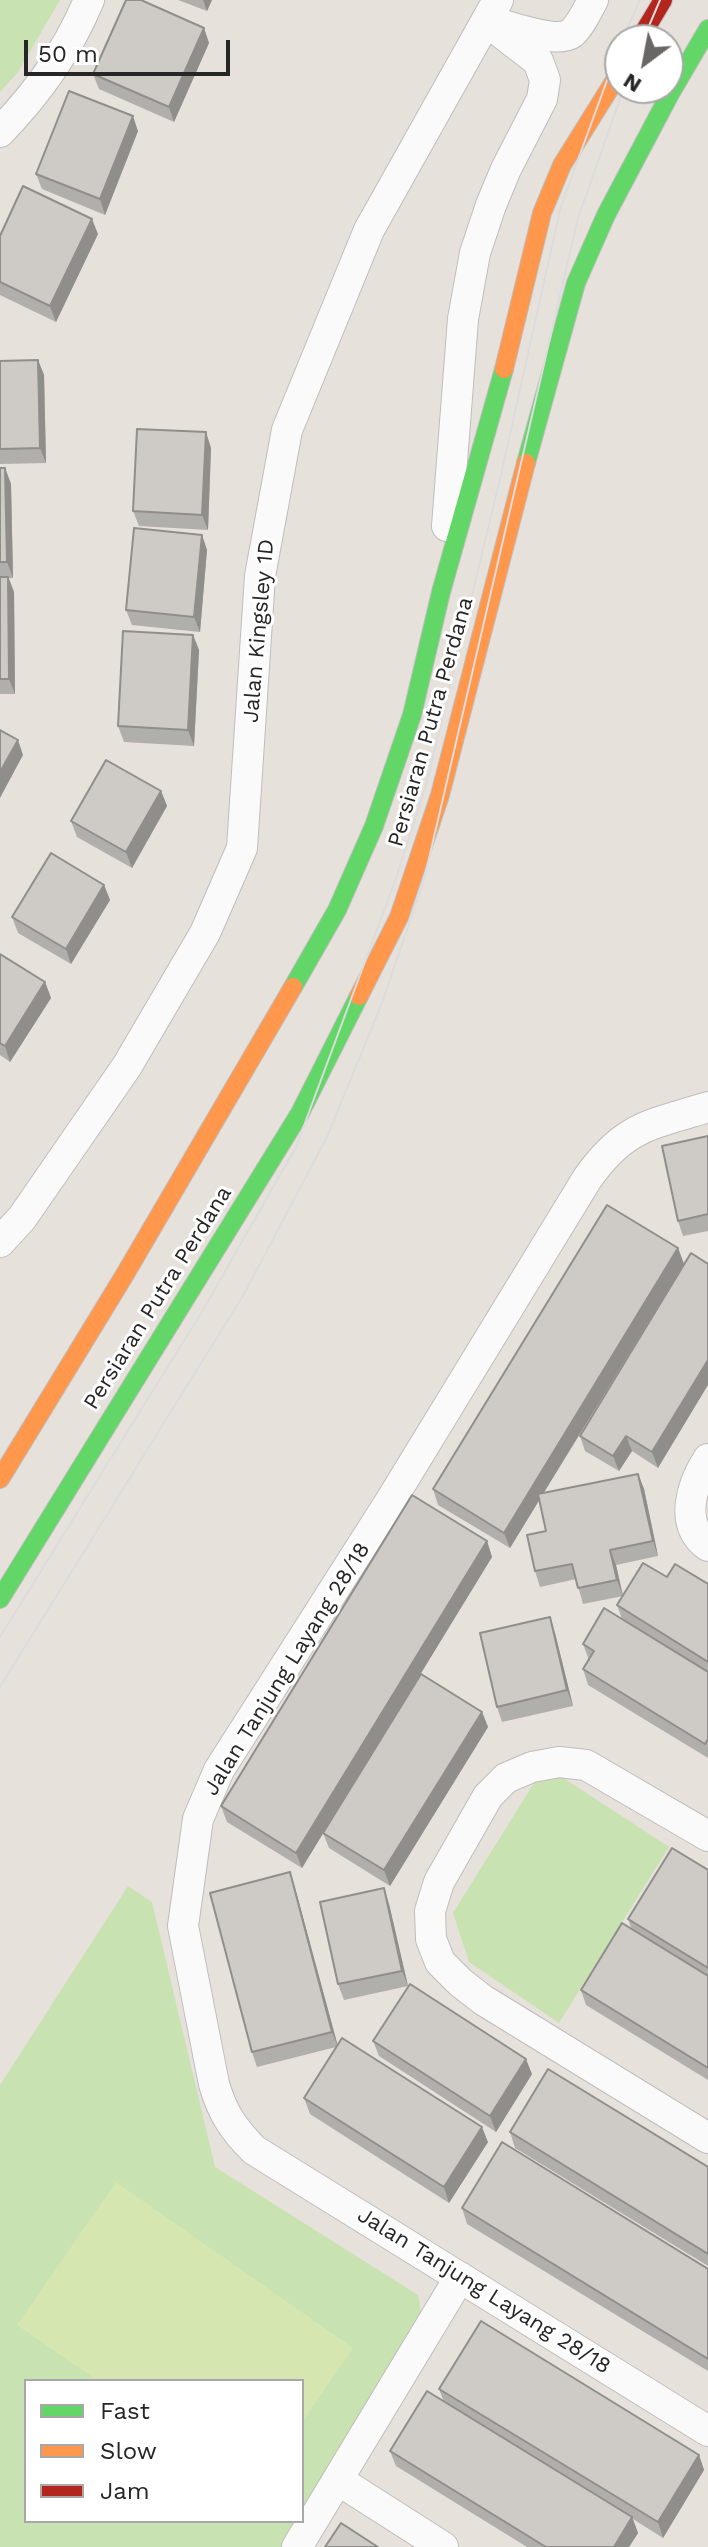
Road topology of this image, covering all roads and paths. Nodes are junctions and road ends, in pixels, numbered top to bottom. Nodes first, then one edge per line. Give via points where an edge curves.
1 (89, 0) edge
2 (593, 0) edge
3 (663, 0) edge
4 (492, 10) edge
5 (649, 24) edge
6 (708, 29) edge
7 (604, 98) edge
8 (0, 132) edge
9 (441, 592) junction
10 (708, 1107) edge
11 (0, 1242) edge
12 (708, 1459) edge
13 (0, 1479) edge
14 (708, 1546) edge
15 (0, 1599) edge
16 (708, 1836) edge
17 (708, 2138) edge
18 (460, 2277) junction
19 (708, 2431) edge
20 (338, 2480) junction
21 (297, 2547) edge
22 (443, 2547) edge

1 - 8 street via 56,66
2 - 4 street via 568,36 554,37
3 - 5 main road
4 - 9 street via 538,61 545,80 542,99 491,205 475,253 463,319
4 - 11 street, Jalan Kingsley 1D via 369,230 287,430 260,576 242,848 205,933 127,1066
6 - 15 main road, Persiaran Putra Perdana via 606,215 576,283 440,795 399,917 300,1113
7 - 9 main road, Persiaran Putra Perdana via 562,165 542,213 499,391
9 - 13 main road, Persiaran Putra Perdana via 412,715 374,826 337,910
10 - 18 street, Jalan Tanjung Layang 28/18 via 648,1125 600,1160 219,1770 198,1819 183,1926 221,2108 254,2150
12 - 14 street via 689,1497 693,1521
16 - 17 street via 586,1765 532,1767 506,1778 488,1796 439,1882 430,1911 431,1939 440,1962 460,1982
18 - 19 street, Jalan Tanjung Layang 28/18
18 - 20 street
20 - 21 street
20 - 22 street

